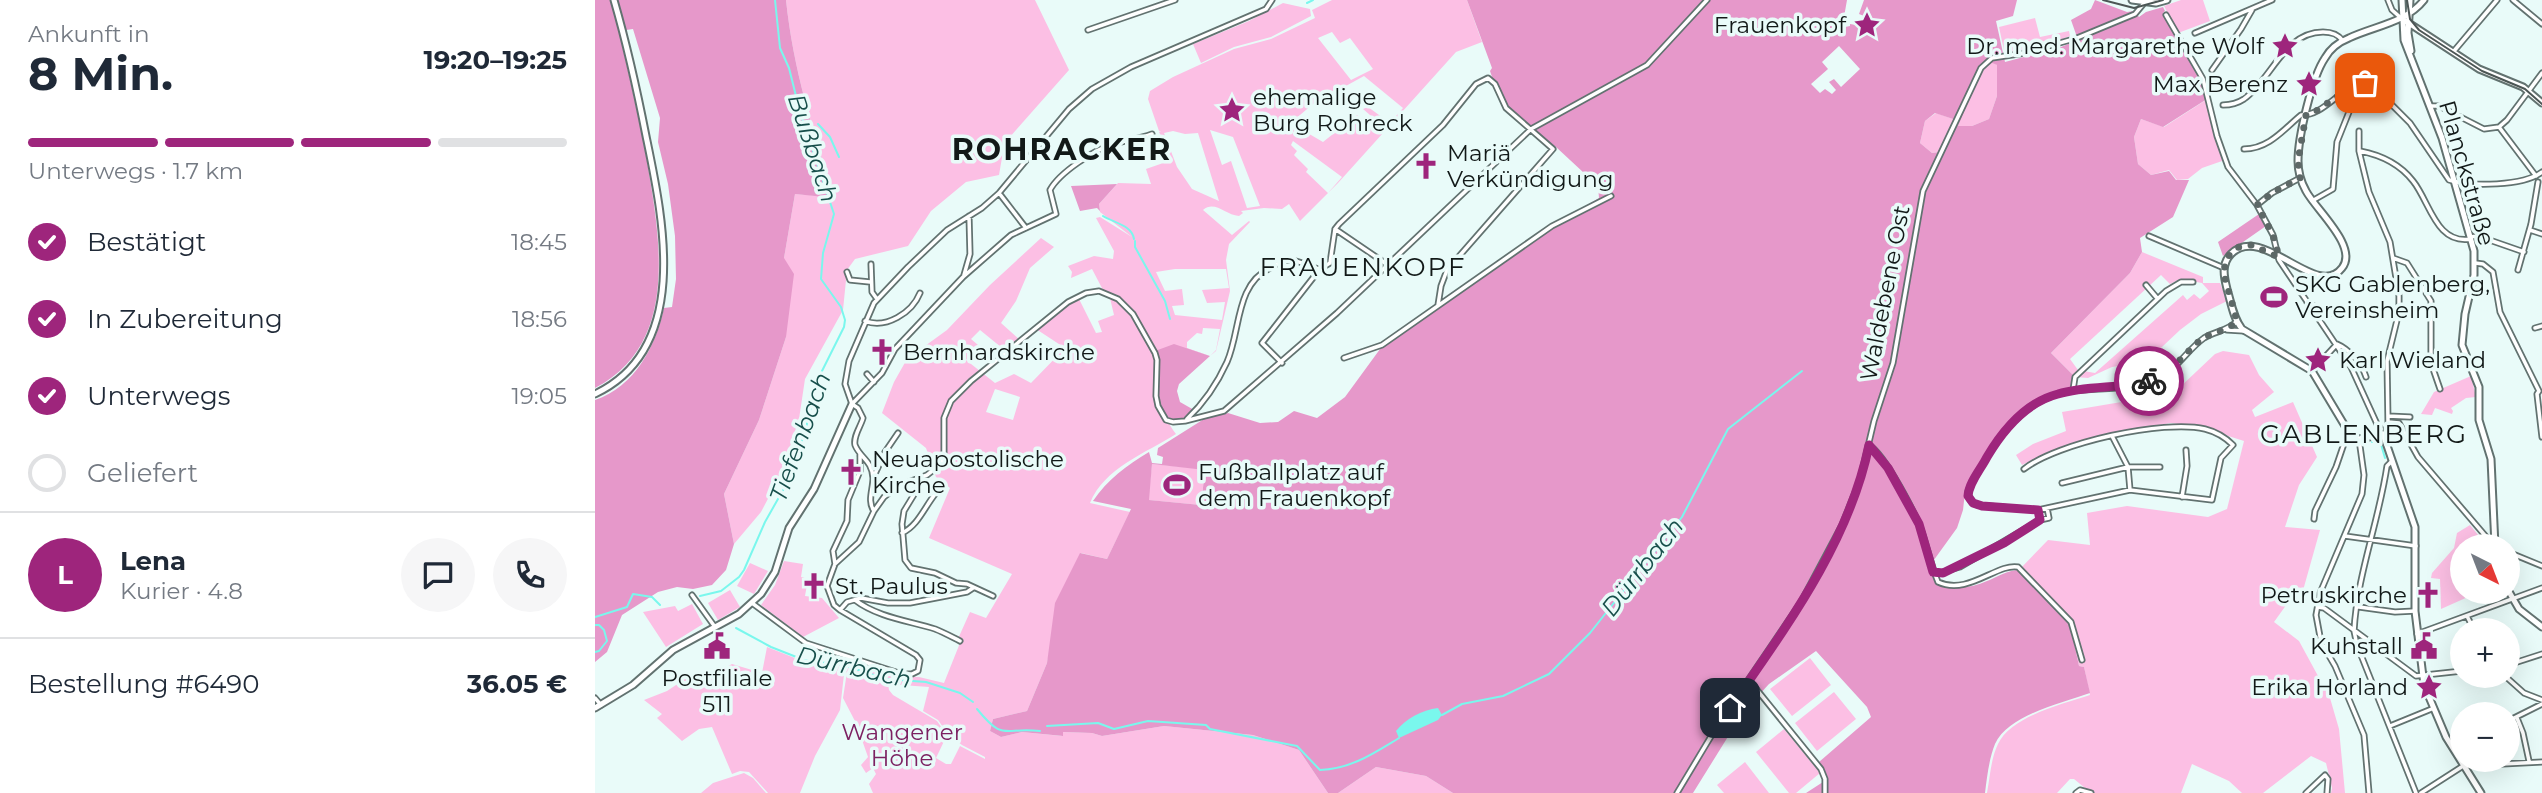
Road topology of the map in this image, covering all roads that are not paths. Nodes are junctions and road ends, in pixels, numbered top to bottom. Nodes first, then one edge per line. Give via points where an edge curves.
1 (614, 0) edge
2 (1175, 0) edge
3 (1707, 0) edge
4 (2132, 0) edge
5 (2167, 0) edge
6 (2273, 0) edge
7 (2388, 0) edge
8 (2411, 0) edge
9 (2424, 0) edge
10 (2497, 0) edge
11 (2513, 0) edge
12 (1272, 1) edge
13 (2145, 1) edge
14 (2402, 2) edge
15 (2253, 8) junction
16 (2409, 14) junction
17 (2166, 15) dead end
18 (2395, 18) junction
19 (2409, 23) junction
20 (2542, 24) edge
21 (1088, 30) dead end
22 (2420, 30) junction
23 (2195, 33) dead end
24 (2343, 41) junction
25 (2454, 51) junction
26 (2412, 57) junction
27 (2212, 69) dead end
28 (2542, 73) edge
29 (2351, 87) junction
30 (2529, 91) junction
31 (2542, 103) edge
32 (2223, 105) dead end
33 (2431, 106) junction
34 (2306, 115) junction
35 (2499, 127) junction
36 (1531, 129) junction
37 (2359, 131) dead end
38 (1152, 134) dead end
39 (2244, 149) dead end
40 (2359, 151) junction
41 (2542, 172) edge
42 (2536, 176) junction
43 (2300, 178) junction
44 (2456, 182) junction
45 (2538, 182) junction
46 (2542, 186) edge
47 (999, 194) junction
48 (1611, 196) dead end
49 (2312, 201) junction
50 (2257, 205) junction
51 (969, 216) junction
52 (1027, 228) junction
53 (1335, 229) junction
54 (2530, 230) junction
55 (2542, 234) edge
56 (2149, 236) dead end
57 (2471, 238) junction
58 (2523, 252) junction
59 (2279, 257) junction
60 (2393, 258) junction
61 (871, 264) dead end
62 (2475, 264) junction
63 (1388, 265) junction
64 (2224, 268) junction
65 (1320, 270) junction
66 (2518, 270) dead end
67 (847, 272) dead end
68 (963, 277) junction
69 (870, 282) junction
70 (2193, 282) dead end
71 (2146, 285) dead end
72 (921, 293) dead end
73 (2157, 298) junction
74 (877, 299) junction
75 (2305, 301) junction
76 (1437, 306) junction
77 (2363, 308) dead end
78 (865, 321) junction
79 (2237, 321) junction
80 (2542, 326) edge
81 (2535, 328) dead end
82 (2225, 330) junction
83 (2246, 331) junction
84 (2337, 344) junction
85 (1344, 358) dead end
86 (1282, 363) junction
87 (2312, 371) junction
88 (867, 374) dead end
89 (2366, 377) dead end
90 (874, 382) junction
91 (2440, 388) dead end
92 (2073, 391) junction
93 (2540, 391) edge
94 (595, 394) edge
95 (852, 404) junction
96 (1198, 409) junction
97 (1202, 417) junction
98 (2410, 417) dead end
99 (2388, 419) junction
100 (1185, 421) junction
101 (2382, 431) junction
102 (2347, 432) junction
103 (898, 433) dead end
104 (2112, 436) junction
105 (2542, 437) edge
106 (2359, 439) junction
107 (1869, 445) junction
108 (2186, 450) dead end
109 (860, 452) junction
110 (2393, 461) junction
111 (2128, 467) junction
112 (2160, 467) dead end
113 (2024, 469) dead end
114 (873, 478) junction
115 (918, 478) junction
116 (2062, 483) dead end
117 (2130, 490) junction
118 (936, 493) dead end
119 (2182, 497) junction
120 (2047, 508) junction
121 (874, 510) junction
122 (2038, 510) junction
123 (2314, 519) dead end
124 (2040, 520) junction
125 (901, 533) junction
126 (2484, 534) edge
127 (2494, 534) edge
128 (2345, 536) junction
129 (2371, 539) junction
130 (2416, 546) junction
131 (2520, 557) edge
132 (835, 564) junction
133 (2542, 566) edge
134 (1936, 574) junction
135 (973, 588) junction
136 (2542, 588) edge
137 (692, 595) dead end
138 (993, 596) dead end
139 (2520, 596) edge
140 (854, 599) junction
141 (753, 603) junction
142 (2499, 604) edge
143 (2516, 604) edge
144 (2318, 607) junction
145 (2358, 607) junction
146 (840, 610) junction
147 (2416, 611) junction
148 (2467, 616) joint
149 (715, 627) junction
150 (2542, 627) edge
151 (2354, 631) junction
152 (2417, 634) junction
153 (960, 641) dead end
154 (2542, 654) edge
155 (2082, 660) dead end
156 (2520, 661) edge
157 (2450, 672) edge
158 (2422, 676) junction
159 (1749, 680) junction
160 (2518, 688) edge
161 (595, 698) edge
162 (2542, 702) edge
163 (598, 707) edge
164 (2434, 708) junction
165 (2520, 716) edge
166 (2390, 726) junction
167 (2520, 726) edge
168 (2450, 744) edge
169 (2529, 761) junction
170 (2520, 762) edge
171 (2542, 762) edge
172 (2453, 772) edge
173 (2467, 772) edge
174 (1677, 793) edge
175 (1825, 793) edge
176 (2076, 793) edge
177 (2091, 793) edge
178 (2306, 793) edge
179 (2327, 793) edge
180 (2369, 793) edge
181 (2419, 793) edge
182 (2481, 793) edge

1 - 94 street via 658,196 664,271 657,316 644,347 625,373
2 - 21 street
3 - 36 street via 1647,65
4 - 13 street
5 - 13 street
6 - 15 street
7 - 18 street
8 - 9 street via 2417,4
8 - 16 street, Planckstraße
9 - 16 street
10 - 25 street
11 - 20 street
12 - 47 street via 1266,9 1133,66 1092,89 1069,108
13 - 107 street, Waldebene Ost via 2135,14 2077,38 1992,58 1981,68 1923,191 1893,363
14 - 18 street, Planckstraße
15 - 23 street
15 - 27 street
16 - 18 street
16 - 19 street, Planckstraße
16 - 22 street
17 - 50 street via 2203,79 2228,167
18 - 19 street
18 - 24 street
18 - 26 street, Planckstraße
19 - 22 street
19 - 26 street, Planckstraße
22 - 25 street
24 - 32 street via 2331,33 2303,36 2245,98
24 - 34 street via 2321,65
25 - 30 street via 2479,69
26 - 33 street, Planckstraße
28 - 30 street
29 - 34 street
29 - 44 street via 2363,83 2375,88 2416,130 2447,177
29 - 49 street via 2353,99 2337,142 2333,188
30 - 31 street
30 - 35 street
33 - 35 street via 2484,129
33 - 44 street, Planckstraße
34 - 39 street via 2262,145
34 - 43 street via 2298,161
35 - 42 street
36 - 53 street via 1503,104 1491,80 1484,78 1443,125
36 - 63 street
36 - 76 street via 1553,149 1447,270
37 - 40 street
38 - 52 street via 1111,145 1073,167 1050,190 1056,214
40 - 57 street via 2400,167 2442,231 2458,240
40 - 60 street
41 - 42 street
42 - 44 street via 2505,183
42 - 45 street
43 - 49 street
43 - 50 street
44 - 57 street, Planckstraße
45 - 46 street
45 - 54 street
47 - 51 street
47 - 52 street
48 - 76 street via 1552,226
49 - 59 street via 2345,245 2343,267 2325,276
50 - 59 street
51 - 68 street via 970,254
51 - 74 street via 947,230
52 - 68 street via 1007,238
53 - 63 street
53 - 65 street via 1332,259
54 - 55 street
54 - 58 street
56 - 64 street
57 - 58 street via 2478,236
57 - 62 street, Planckstraße
58 - 66 street
59 - 64 street via 2245,246 2230,254
59 - 75 street
60 - 91 street via 2407,263 2431,301 2431,363
60 - 99 street via 2399,309 2387,361
61 - 69 street
62 - 93 street via 2493,272 2500,312
62 - 127 street, Planckstraße via 2462,345 2479,387 2479,420 2491,458
63 - 86 street
64 - 79 street
65 - 86 street via 1262,343
65 - 96 street via 1289,260 1254,279 1245,292 1226,363
67 - 69 street via 850,280
68 - 90 street via 895,349
69 - 74 street
70 - 73 street via 2174,284
71 - 73 street
72 - 78 street via 893,321
73 - 92 street via 2075,377
74 - 78 street
75 - 77 street via 2328,314
75 - 84 street
76 - 85 street via 1383,345
78 - 95 street via 846,379
79 - 82 street
79 - 83 street
80 - 81 street
82 - 83 street
82 - 92 street via 2203,339 2156,379
83 - 87 street
84 - 87 street
84 - 89 street
84 - 101 street
86 - 97 street via 1229,409
87 - 102 street
88 - 90 street
90 - 95 street
92 - 122 street via 2047,398 2014,421 1968,491 1977,505
93 - 105 street
95 - 109 street via 863,418 855,440
95 - 141 street via 814,489 789,528 773,576
96 - 97 street
96 - 100 street
97 - 100 street
98 - 99 street
99 - 101 street
99 - 126 street via 2399,423 2417,457
100 - 115 street via 1166,420 1158,406 1157,360 1138,321 1114,296 1092,291 1061,307 951,401 944,418 942,462
101 - 106 street
101 - 110 street
102 - 106 street
102 - 123 street
103 - 114 street
104 - 111 street
104 - 113 street via 2050,454
104 - 119 street via 2172,426 2201,428 2233,445 2221,458 2213,499
106 - 128 street via 2363,489
107 - 134 street via 1888,468 1919,524
107 - 159 street, Waldebene Ost via 1855,494 1824,562
108 - 119 street
109 - 114 street via 869,462
109 - 132 street via 860,471 849,495 847,521 833,551
110 - 129 street via 2387,466
110 - 130 street via 2414,521
111 - 112 street
111 - 116 street
111 - 117 street
114 - 121 street via 870,501
115 - 121 street via 891,490
115 - 125 street via 904,511
117 - 119 street
117 - 120 street
118 - 125 street via 916,523
120 - 122 street
120 - 124 street via 2049,518
121 - 132 street via 859,542
122 - 124 street
124 - 134 street via 1959,567
125 - 135 street via 903,553 911,568
128 - 129 street
128 - 144 street
129 - 130 street
129 - 145 street
130 - 147 street
131 - 133 street
132 - 146 street via 827,586
134 - 155 street via 1938,582 1954,585 1975,582 2008,567 2018,568 2070,622
135 - 138 street
135 - 140 street via 910,603
136 - 139 street
137 - 149 street
140 - 146 street
140 - 153 street
141 - 146 street via 815,647 902,674 918,671 921,666 916,655
141 - 149 street
142 - 148 street
143 - 150 street
144 - 151 street
144 - 180 street via 2321,642 2365,738
145 - 147 street
145 - 151 street
147 - 152 street
148 - 152 street
149 - 163 street via 673,650 633,685
151 - 158 street
151 - 166 street
152 - 158 street
154 - 156 street
157 - 158 street
158 - 164 street
159 - 174 street, Waldebene Ost
159 - 175 street via 1818,765
160 - 162 street
161 - 163 street
162 - 165 street
164 - 166 street
164 - 168 street
166 - 181 street
167 - 169 street
169 - 170 street
169 - 171 street
172 - 181 street
173 - 182 street
176 - 177 street
178 - 179 street via 2327,775

